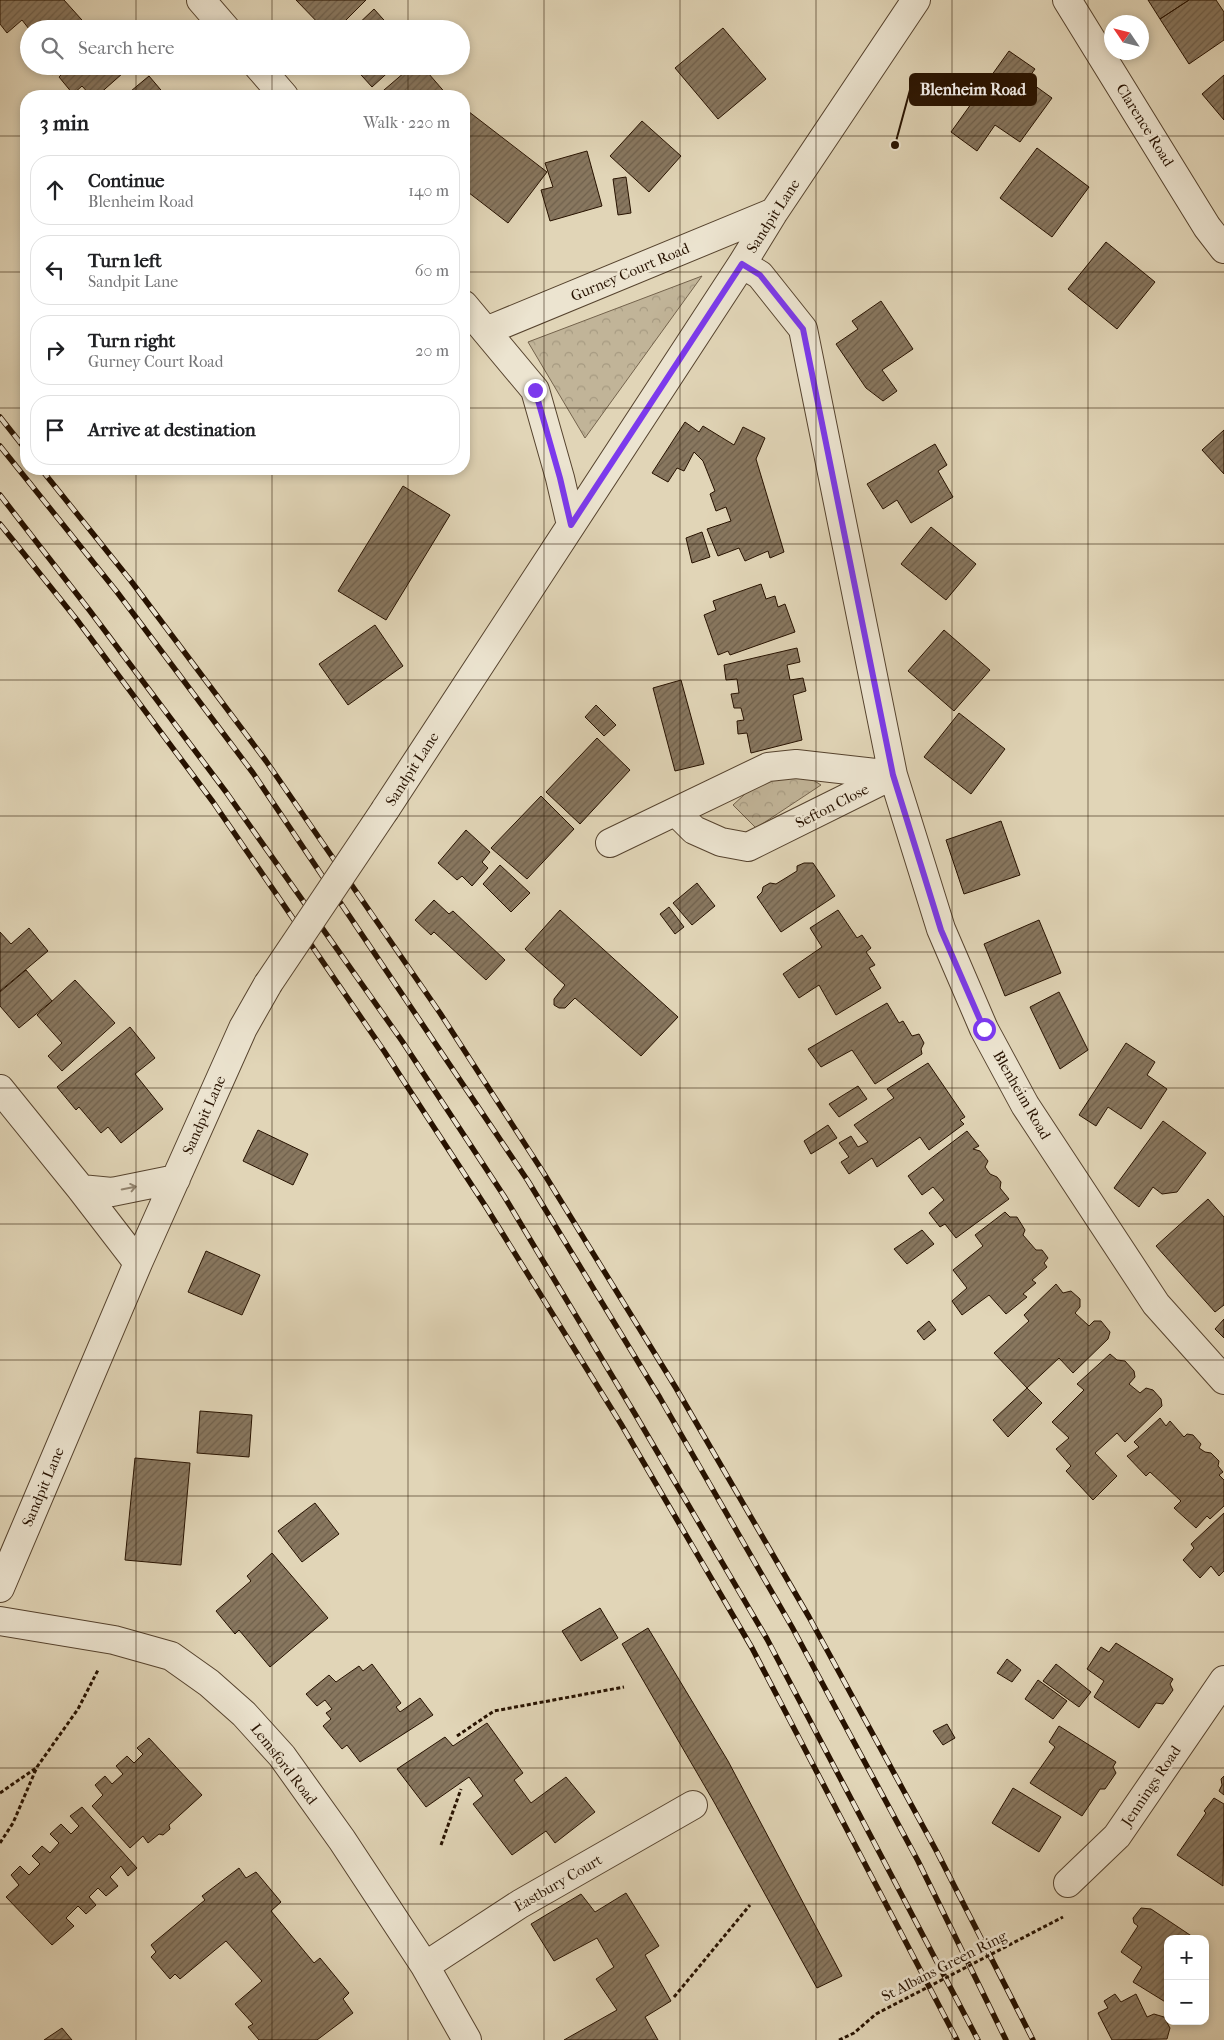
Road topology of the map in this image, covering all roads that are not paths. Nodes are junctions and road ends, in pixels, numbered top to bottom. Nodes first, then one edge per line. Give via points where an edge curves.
1 (201, 0) edge
2 (916, 0) edge
3 (1067, 0) edge
4 (218, 20) edge
5 (266, 75) edge
6 (279, 90) edge
7 (774, 212) junction
8 (1224, 249) edge
9 (742, 264) junction
10 (470, 312) edge
11 (486, 331) junction
12 (571, 525) junction
13 (893, 775) junction
14 (676, 812) junction
15 (610, 843) dead end
16 (0, 1089) edge
17 (176, 1179) junction
18 (81, 1189) junction
19 (138, 1263) junction
20 (1224, 1380) edge
21 (0, 1588) edge
22 (0, 1622) edge
23 (1224, 1680) edge
24 (693, 1805) dead end
25 (1068, 1883) dead end
26 (425, 1966) junction
27 (467, 2040) edge

1 - 4 street
2 - 7 street, Sandpit Lane
3 - 8 street, Clarence Road
5 - 6 street
7 - 9 street, Sandpit Lane
7 - 11 street, Gurney Court Road
9 - 12 street, Sandpit Lane
9 - 13 street, Blenheim Road via 760,275 803,329
10 - 11 street
11 - 12 street via 535,390
12 - 17 street, Sandpit Lane, bridge via 268,984 243,1028
13 - 14 street, Sefton Close via 796,764 768,767
13 - 14 street, Sefton Close via 748,847 721,842 694,830
13 - 20 street, Blenheim Road via 941,930 984,1029 1025,1105 1156,1304
14 - 15 street, Sefton Close
16 - 18 street
18 -> 17 street via 112,1192
17 - 19 street, Sandpit Lane
18 - 19 street
19 - 21 street, Sandpit Lane
22 - 26 street, Lemsford Road via 114,1640 171,1656 209,1683 244,1714 282,1756
23 - 25 street, Jennings Road via 1117,1836
24 - 26 street, Eastbury Court via 520,1904
26 - 27 street, Lemsford Road

